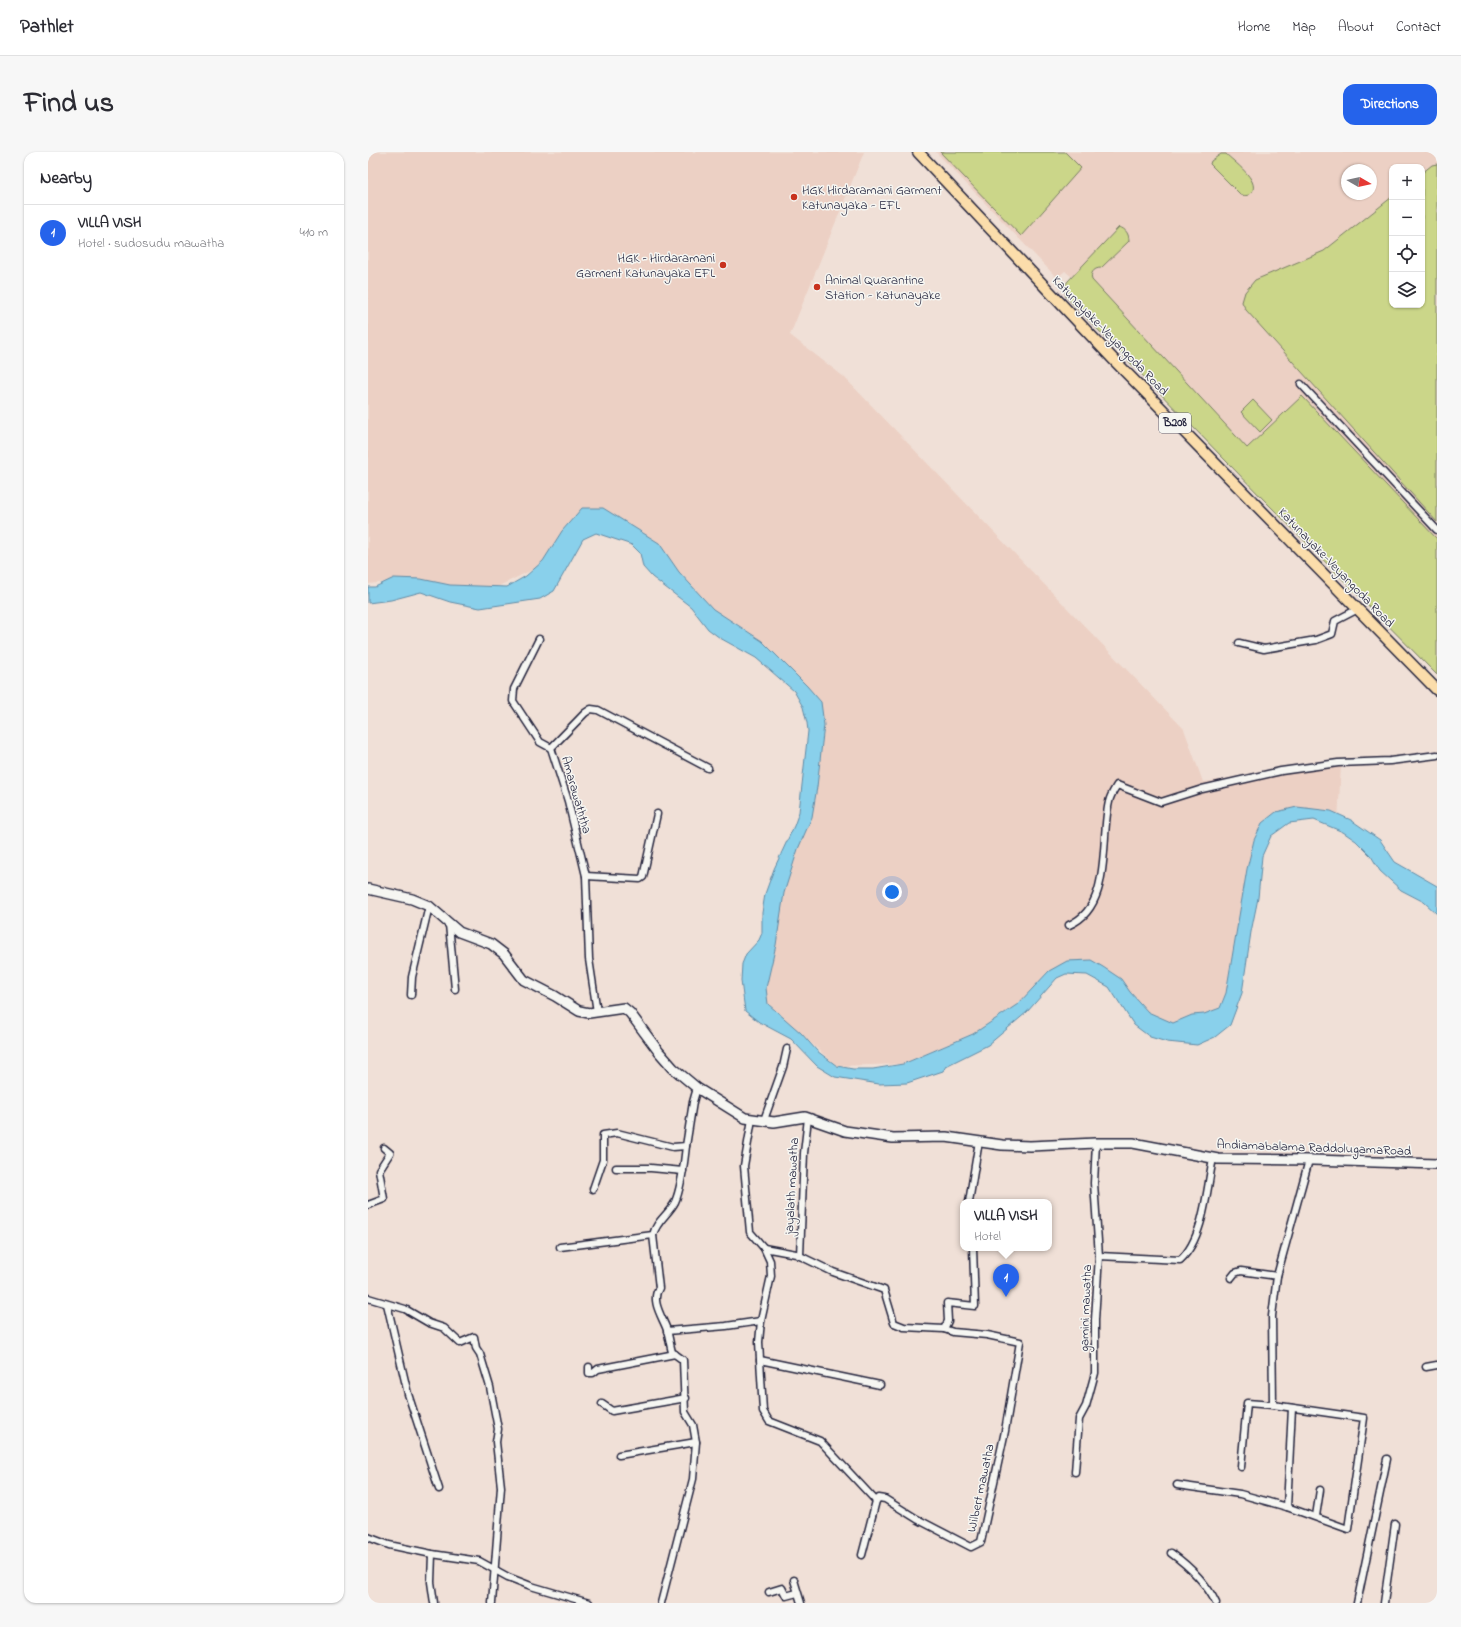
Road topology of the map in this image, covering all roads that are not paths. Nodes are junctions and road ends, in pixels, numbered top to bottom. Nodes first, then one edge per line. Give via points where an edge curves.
1 (918, 152) edge
2 (1301, 384) dead end
3 (1437, 530) edge
4 (1358, 609) junction
5 (539, 639) dead end
6 (1239, 643) dead end
7 (1437, 690) edge
8 (551, 748) junction
9 (1437, 755) edge
10 (708, 768) dead end
11 (657, 814) dead end
12 (586, 876) junction
13 (368, 889) edge
14 (429, 906) junction
15 (450, 924) junction
16 (1069, 925) dead end
17 (455, 989) dead end
18 (411, 995) dead end
19 (597, 1012) junction
20 (787, 1049) dead end
21 (697, 1088) junction
22 (808, 1118) junction
23 (752, 1119) junction
24 (764, 1120) junction
25 (979, 1142) junction
26 (1096, 1143) junction
27 (686, 1146) junction
28 (384, 1148) dead end
29 (1213, 1158) junction
30 (1309, 1160) junction
31 (1437, 1164) edge
32 (616, 1168) dead end
33 (683, 1171) junction
34 (593, 1189) dead end
35 (970, 1199) edge
36 (368, 1205) edge
37 (653, 1235) junction
38 (560, 1247) dead end
39 (764, 1248) junction
40 (973, 1251) edge
41 (800, 1256) junction
42 (1099, 1256) junction
43 (1277, 1276) junction
44 (1231, 1278) dead end
45 (368, 1298) edge
46 (387, 1304) junction
47 (761, 1321) junction
48 (944, 1329) junction
49 (667, 1330) junction
50 (675, 1354) junction
51 (760, 1360) junction
52 (1437, 1365) edge
53 (589, 1367) dead end
54 (1426, 1367) dead end
55 (880, 1385) dead end
56 (686, 1398) junction
57 (602, 1404) dead end
58 (1273, 1405) junction
59 (1292, 1408) junction
60 (696, 1442) junction
61 (619, 1455) dead end
62 (1387, 1459) dead end
63 (1241, 1467) dead end
64 (1075, 1472) dead end
65 (1177, 1485) dead end
66 (439, 1489) dead end
67 (1320, 1490) dead end
68 (876, 1501) junction
69 (1287, 1507) junction
70 (1316, 1516) junction
71 (1395, 1524) dead end
72 (368, 1537) edge
73 (1170, 1553) dead end
74 (432, 1554) junction
75 (862, 1555) dead end
76 (493, 1569) junction
77 (794, 1580) dead end
78 (769, 1592) dead end
79 (797, 1593) junction
80 (434, 1603) edge
81 (492, 1603) edge
82 (589, 1603) edge
83 (661, 1603) edge
84 (801, 1603) edge
85 (1216, 1603) edge
86 (1357, 1603) edge
87 (1384, 1603) edge

1 - 4 main road, Katunayake-Veyangoda Road / B208 via 1113,359
2 - 3 street
4 - 6 street via 1335,621 1332,634 1316,640 1264,649
4 - 7 main road, Katunayake-Veyangoda Road / B208
5 - 8 street via 514,689 513,701 540,742
8 - 10 street, Amarawaththa via 585,712 591,709 598,710
8 - 12 street, Amarawaththa via 568,801
9 - 16 street via 1338,763 1281,771 1202,789 1161,802 1117,785 1109,800 1103,866 1096,896 1090,908 1078,921
11 - 12 street via 643,877 640,879
12 - 19 street, Amarawaththa via 589,959
13 - 14 street, Andiamabalama RaddolugamaRoad via 412,899
14 - 15 street, Andiamabalama RaddolugamaRoad
14 - 18 street via 412,977
15 - 17 street
15 - 19 street, Andiamabalama RaddolugamaRoad via 460,932 491,944 504,954 524,980 579,1011
19 - 21 street, Andiamabalama RaddolugamaRoad via 624,1008 659,1052
20 - 24 street
21 - 23 street, Andiamabalama RaddolugamaRoad via 745,1118
21 - 27 street
22 - 24 street, Andiamabalama RaddolugamaRoad via 774,1122
22 - 25 street, Andiamabalama RaddolugamaRoad via 845,1131 893,1138 946,1136
22 - 41 street, jayalath mawatha
23 - 24 street, Andiamabalama RaddolugamaRoad
23 - 39 street via 744,1166 750,1232
25 - 26 street, Andiamabalama RaddolugamaRoad via 1030,1146
25 - 35 street
26 - 29 street, Andiamabalama RaddolugamaRoad via 1133,1143
26 - 42 street, gamini mawatha via 1094,1183
27 - 33 street
27 - 34 street via 673,1147 617,1133 603,1135 603,1160
28 - 36 street via 390,1153 379,1170 384,1199
29 - 30 street, Andiamabalama RaddolugamaRoad
29 - 42 street via 1200,1224 1184,1257 1180,1260
30 - 31 street, Andiamabalama RaddolugamaRoad
30 - 43 street
32 - 33 street
33 - 37 street via 675,1201 655,1227
37 - 38 street
37 - 49 street via 659,1288 656,1293 656,1304
39 - 41 street
39 - 47 street via 770,1261 771,1276
40 - 48 street via 975,1306 947,1304 948,1322
41 - 48 street via 833,1272 884,1290 894,1323
42 - 64 street, gamini mawatha via 1095,1373 1086,1406 1079,1419
43 - 44 street via 1241,1271
43 - 58 street via 1272,1316
45 - 46 street
46 - 66 street via 408,1394
46 - 76 street via 444,1328 460,1343 474,1337 490,1387 498,1428 496,1442 501,1487
47 - 49 street
47 - 51 street
48 - 68 street, Wilbert mawatha via 1020,1342 1005,1430 981,1542 972,1547 917,1519 885,1499 879,1498
49 - 50 street via 672,1352
50 - 53 street via 598,1369 592,1373 589,1373
50 - 56 street via 683,1360
51 - 55 street
51 - 68 street via 763,1411 769,1421 820,1441
52 - 54 street
56 - 57 street via 612,1411
56 - 60 street via 685,1412 693,1425
58 - 59 street
58 - 63 street via 1247,1403
59 - 69 street
59 - 70 street via 1364,1418 1348,1529
60 - 61 street
60 - 83 street via 693,1479
62 - 86 street
65 - 69 street via 1240,1494
67 - 70 street
68 - 75 street
69 - 70 street
71 - 87 street
72 - 74 street via 389,1545
73 - 85 street via 1185,1563 1210,1591
74 - 76 street via 478,1561
74 - 80 street via 431,1582
76 - 81 street
76 - 82 street via 531,1586
77 - 79 street
78 - 79 street via 782,1588 786,1596
79 - 84 street

